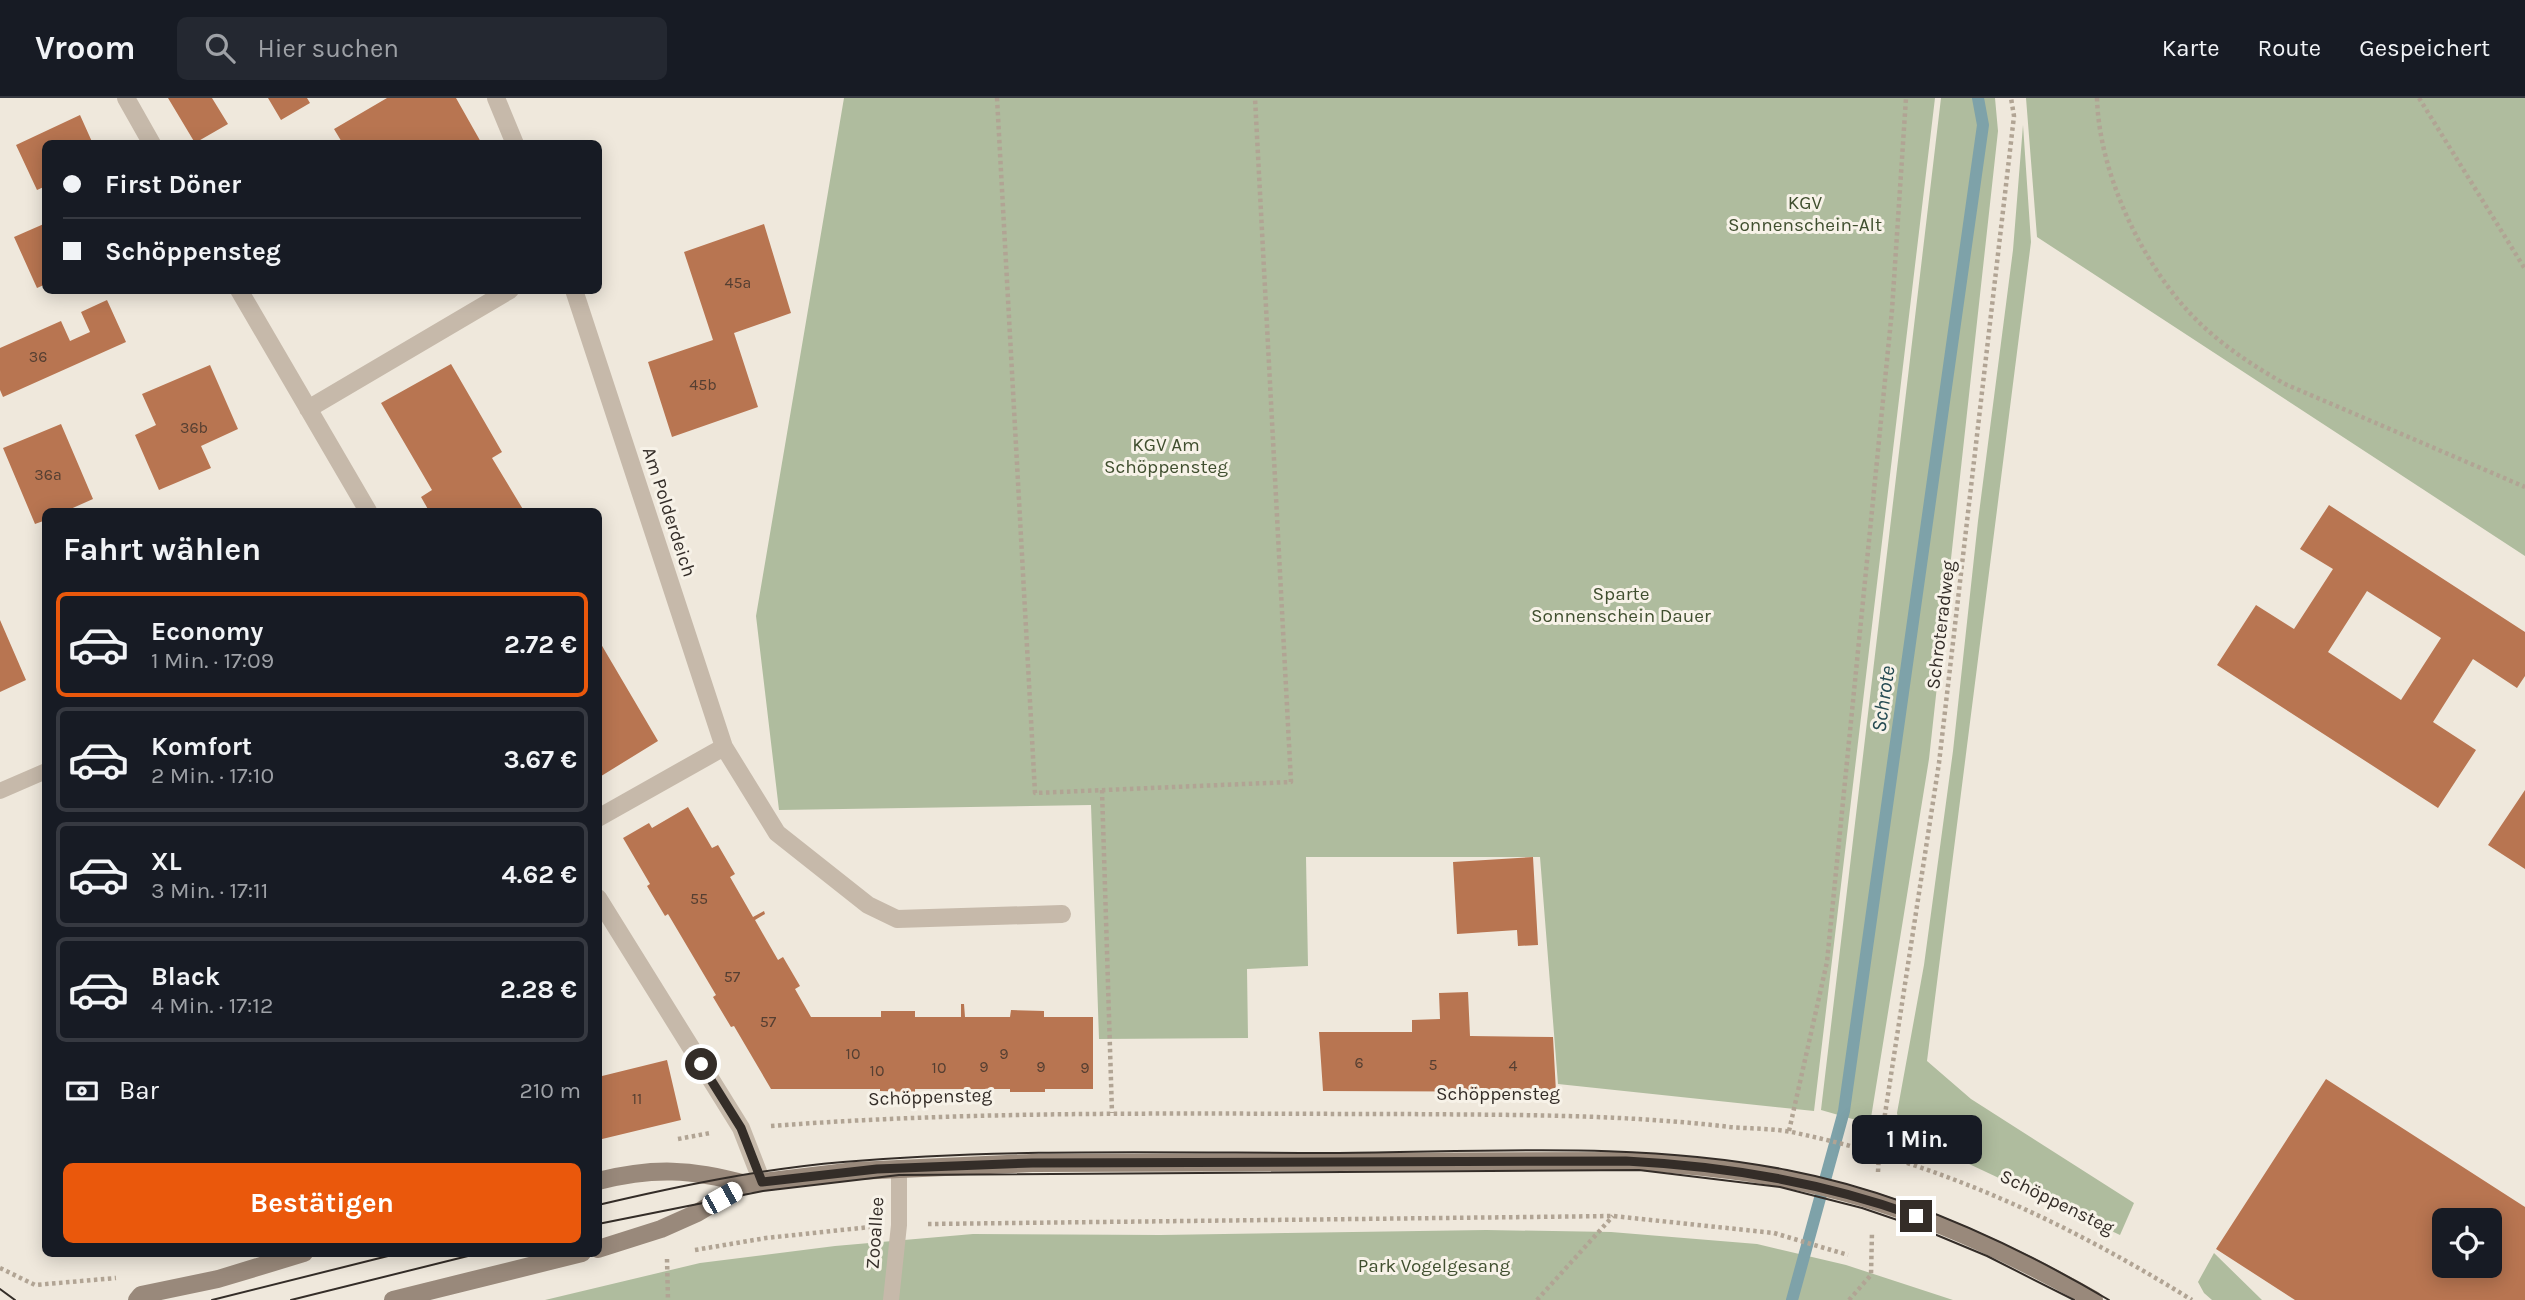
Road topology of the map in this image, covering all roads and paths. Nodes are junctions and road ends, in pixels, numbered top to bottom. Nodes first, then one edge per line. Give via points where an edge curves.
1 (125, 98) edge
2 (496, 98) edge
3 (997, 98) edge
4 (1255, 98) edge
5 (1906, 98) edge
6 (2011, 98) edge
7 (2097, 98) edge
8 (2419, 98) edge
9 (150, 140) edge
10 (513, 140) edge
11 (2525, 270) edge
12 (241, 294) edge
13 (503, 294) edge
14 (575, 294) edge
15 (308, 409) junction
16 (2525, 487) edge
17 (366, 508) edge
18 (724, 747) junction
19 (42, 773) edge
20 (1102, 790) junction
21 (0, 791) edge
22 (602, 816) edge
23 (602, 904) edge
24 (1062, 914) dead end
25 (1112, 1113) junction
26 (766, 1127) dead end
27 (1789, 1131) junction
28 (1876, 1152) junction
29 (899, 1168) junction
30 (602, 1180) edge
31 (754, 1183) junction
32 (1613, 1216) junction
33 (938, 1223) dead end
34 (851, 1229) dead end
35 (602, 1248) edge
36 (683, 1252) dead end
37 (675, 1254) dead end
38 (1848, 1255) dead end
39 (291, 1257) edge
40 (566, 1257) edge
41 (1870, 1263) dead end
42 (0, 1268) edge
43 (117, 1278) dead end
44 (136, 1300) edge
45 (393, 1300) edge
46 (668, 1300) edge
47 (891, 1300) edge
48 (1537, 1300) edge
49 (1849, 1300) edge
50 (2094, 1300) edge
51 (2192, 1300) edge

1 - 9 street
2 - 10 street
3 - 20 path via 1035,793
4 - 20 path via 1291,782
5 - 27 path via 1892,310 1827,962
6 - 28 path, Schroteradweg via 2014,116 1939,763
7 - 16 path via 2102,144 2128,219 2169,289 2207,329 2285,384
8 - 11 path
12 - 15 street
13 - 15 street
14 - 18 street, Am Polderdeich
15 - 17 street
18 - 22 street
18 - 24 street, Am Polderdeich via 777,832 875,910 897,919
19 - 21 lane
20 - 25 path
23 - 31 street via 741,1128
25 - 26 path, Schöppensteg via 938,1116
25 - 27 path, Schöppensteg via 1580,1115
27 - 28 path, Schöppensteg
28 - 51 path, Schöppensteg via 2000,1196 2121,1256
29 - 31 main road
29 - 47 lane, Zooallee
29 - 50 main road via 1045,1163 1669,1163 1783,1179 1863,1198 1990,1246
30 - 31 main road via 648,1170
31 - 35 main road via 661,1229
32 - 33 path
32 - 38 path via 1774,1233
32 - 48 path
34 - 36 path
37 - 46 path via 667,1256
39 - 44 main road
40 - 45 main road
41 - 49 path via 1871,1275
42 - 43 path via 35,1286

